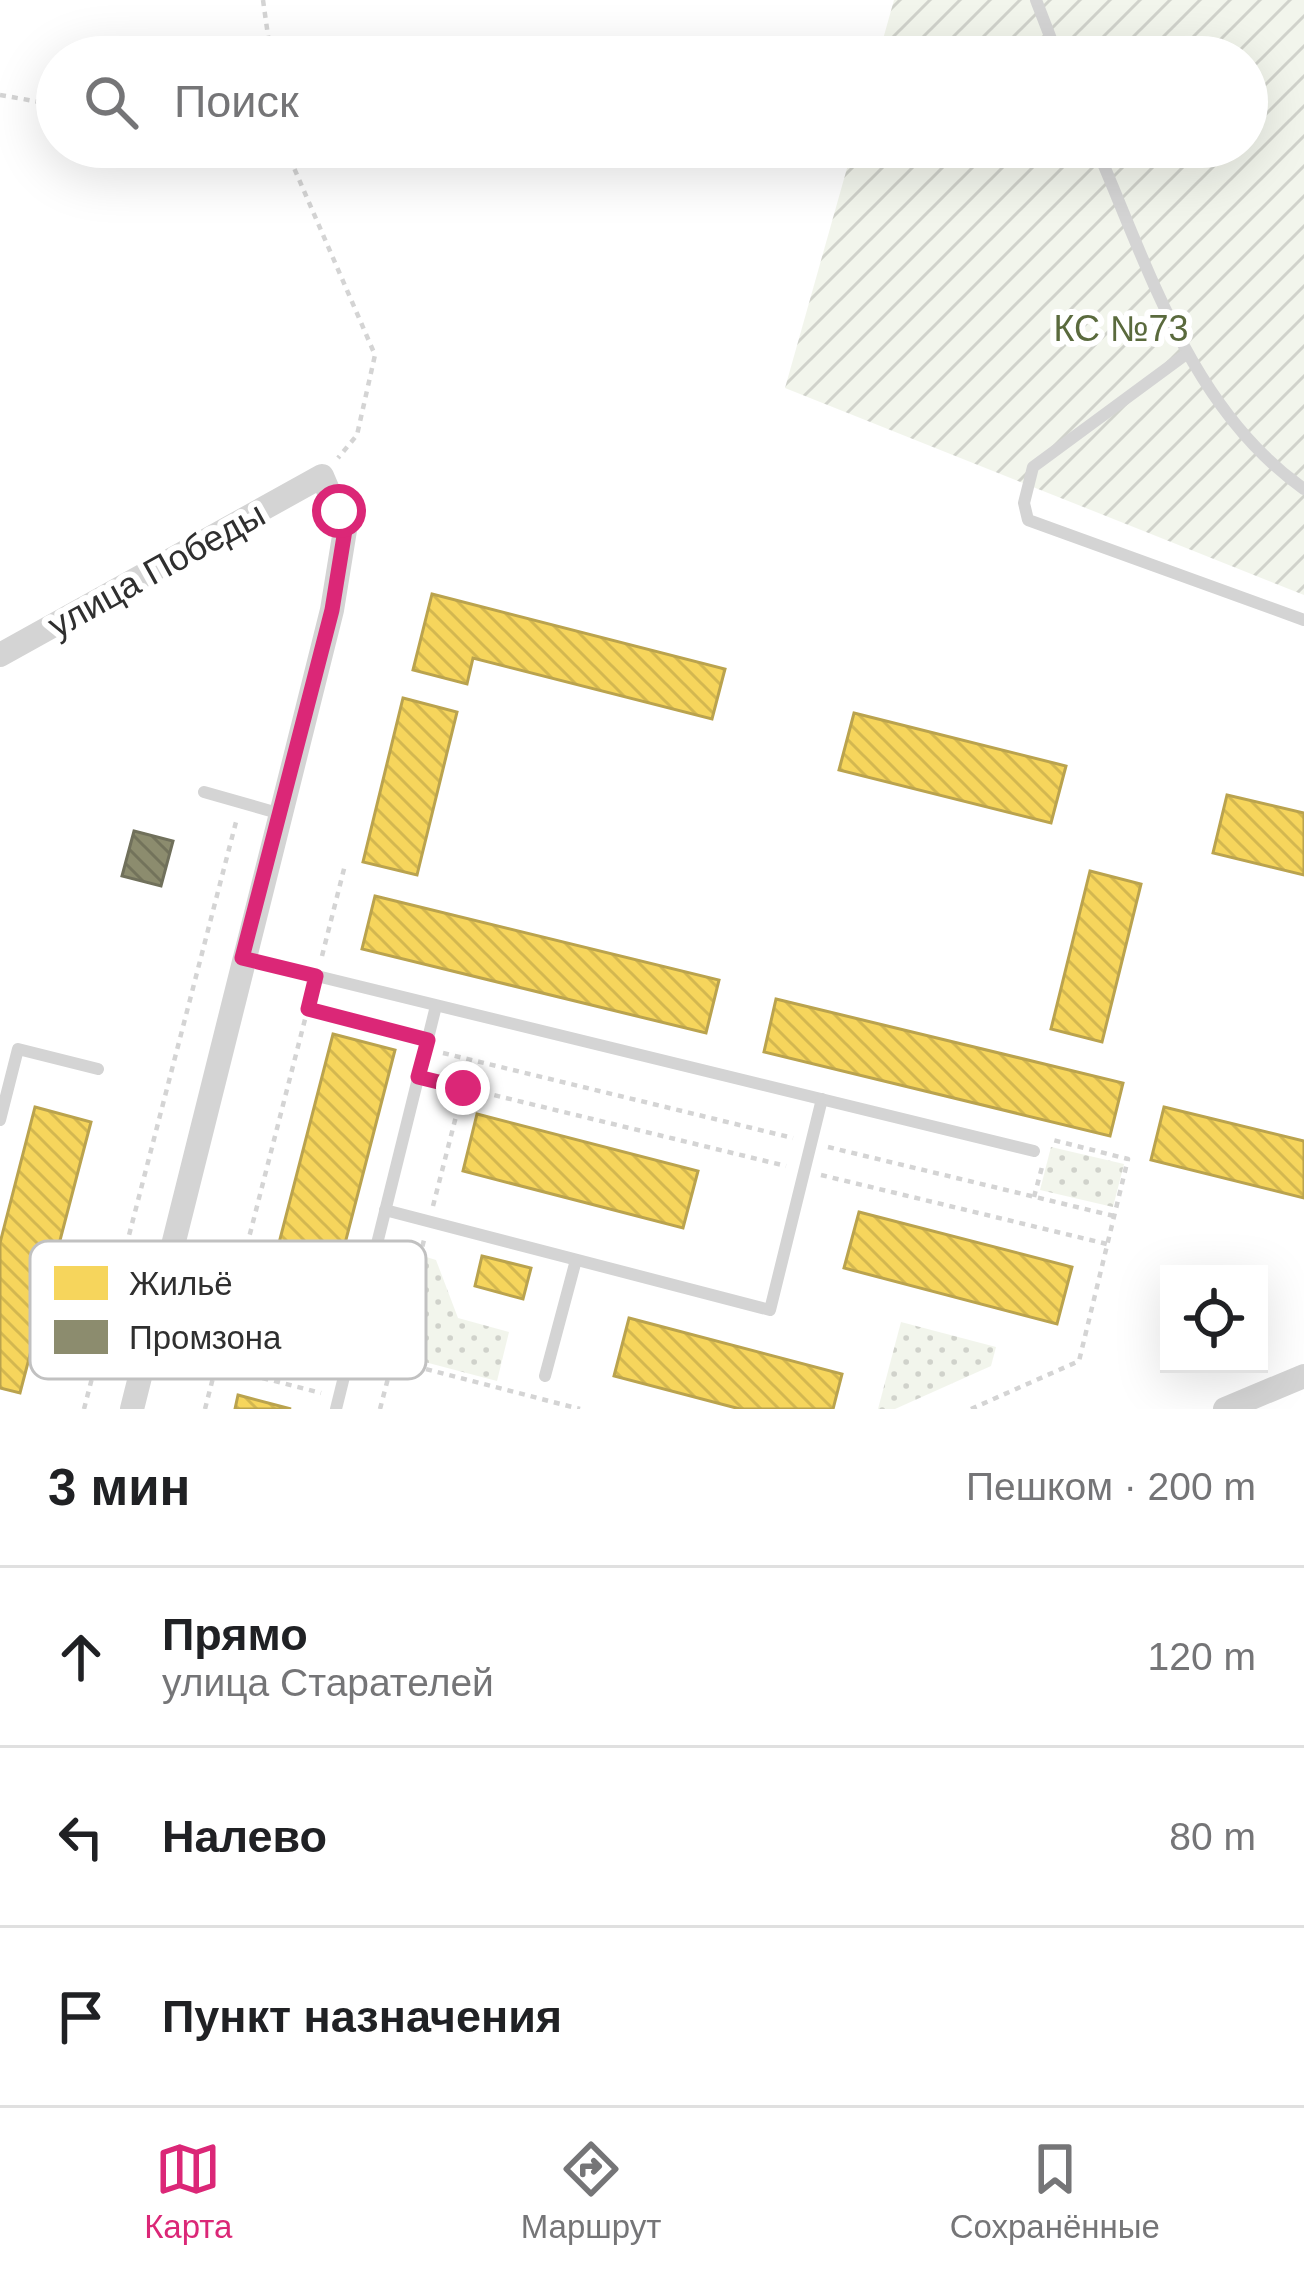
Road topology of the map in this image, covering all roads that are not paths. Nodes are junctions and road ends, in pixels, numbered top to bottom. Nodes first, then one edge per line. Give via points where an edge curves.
1 (1036, 0) edge
2 (1050, 36) edge
3 (1105, 168) edge
4 (1185, 355) junction
5 (1304, 489) edge
6 (1304, 620) edge
7 (0, 655) edge
8 (204, 792) dead end
9 (281, 814) junction
10 (242, 958) junction
11 (436, 1006) junction
12 (98, 1069) dead end
13 (822, 1099) junction
14 (0, 1120) edge
15 (1034, 1150) dead end
16 (385, 1210) junction
17 (173, 1241) edge
18 (377, 1241) edge
19 (576, 1260) junction
20 (545, 1376) dead end
21 (1304, 1376) edge
22 (139, 1379) edge
23 (132, 1409) edge
24 (1225, 1409) edge

1 - 2 lane
3 - 4 lane
4 - 5 lane via 1273,467
4 - 6 lane via 1033,467 1028,520
7 - 9 street, улица Победы via 322,476 345,530
8 - 9 lane
9 - 10 street
10 - 11 lane
10 - 17 street
11 - 13 lane
11 - 16 lane
12 - 14 lane via 18,1049
13 - 15 lane
13 - 19 lane via 770,1310
16 - 18 lane
16 - 19 lane
19 - 20 lane
21 - 24 street
22 - 23 street

